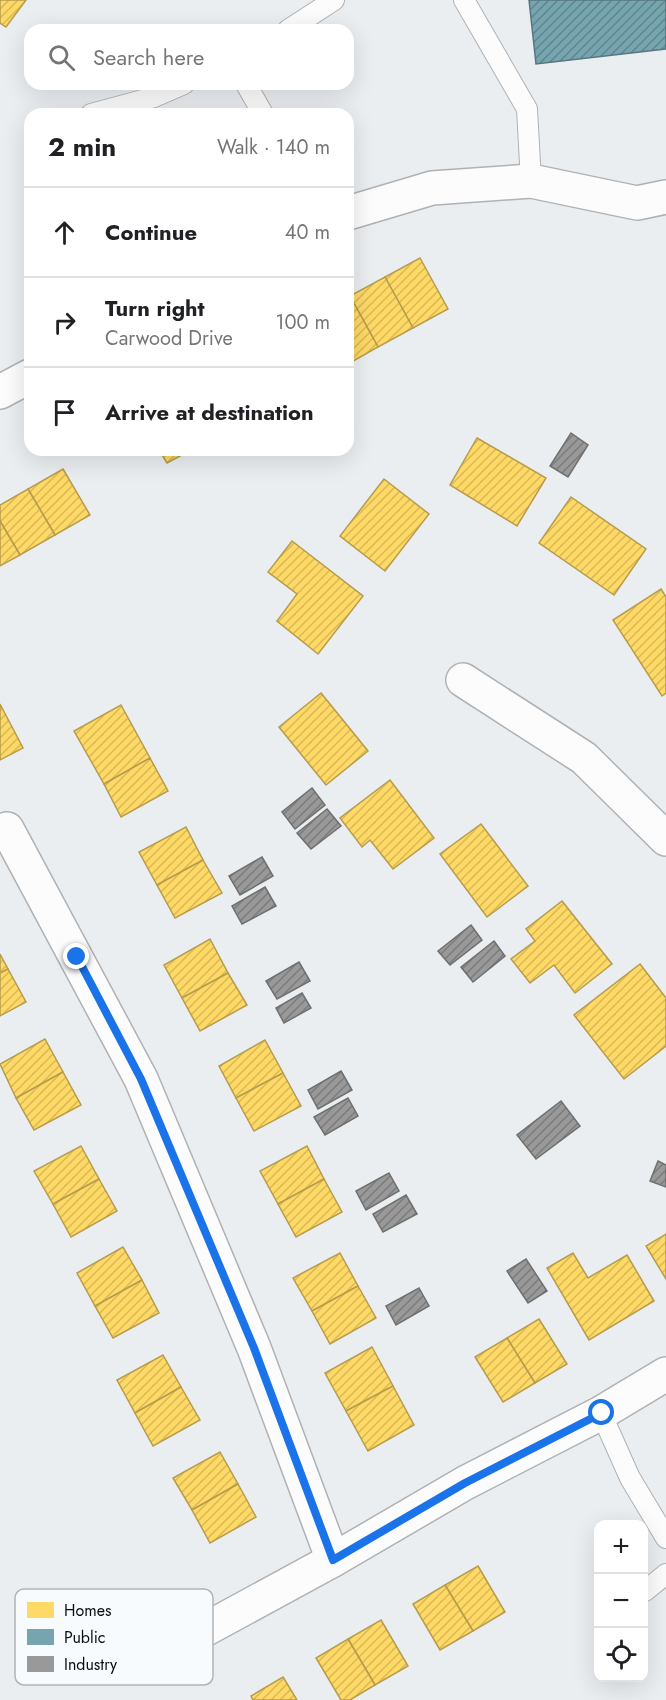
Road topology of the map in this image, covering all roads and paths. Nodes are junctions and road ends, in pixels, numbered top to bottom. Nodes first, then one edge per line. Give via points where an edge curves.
1 (334, 0) edge
2 (464, 0) edge
3 (297, 24) edge
4 (170, 90) edge
5 (249, 90) edge
6 (113, 108) edge
7 (260, 108) edge
8 (531, 181) junction
9 (666, 196) edge
10 (354, 211) edge
11 (24, 379) edge
12 (0, 392) edge
13 (463, 680) dead end
14 (8, 829) dead end
15 (666, 839) edge
16 (666, 1374) edge
17 (602, 1413) junction
18 (666, 1538) edge
19 (333, 1560) junction
20 (666, 1574) edge
21 (648, 1589) edge
22 (213, 1625) edge

1 - 3 lane
2 - 8 lane via 527,109
4 - 6 lane
5 - 7 lane
8 - 9 street via 637,203
8 - 10 street via 432,188
11 - 12 street
13 - 15 street via 584,758
14 - 19 street via 141,1079 254,1348
16 - 17 street
17 - 18 lane via 630,1478
17 - 19 street via 465,1483
19 - 22 street
20 - 21 lane

